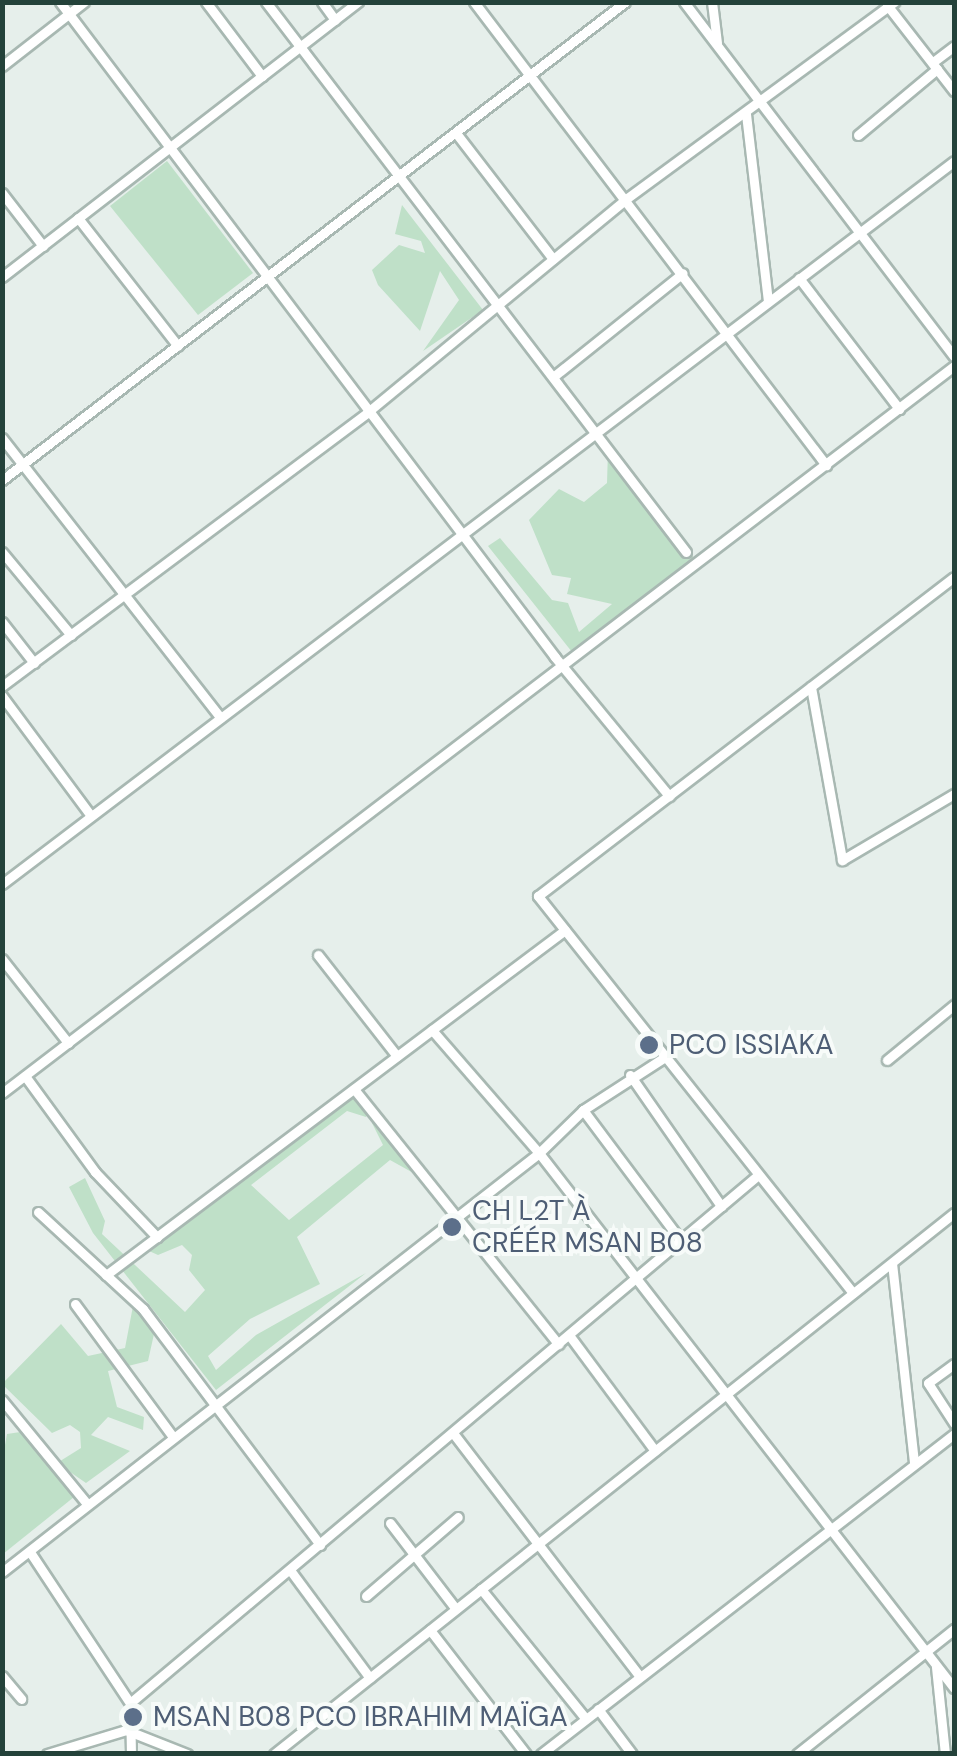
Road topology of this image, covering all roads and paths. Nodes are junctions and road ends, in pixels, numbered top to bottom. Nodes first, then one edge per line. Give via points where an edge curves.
1 (60, 2) edge
2 (84, 2) edge
3 (206, 2) edge
4 (266, 2) edge
5 (322, 2) edge
6 (358, 2) edge
7 (474, 2) edge
8 (625, 2) edge
9 (684, 2) edge
10 (712, 2) edge
11 (889, 4) edge
12 (69, 14) junction
13 (335, 20) junction
14 (717, 46) junction
15 (954, 46) edge
16 (300, 47) junction
17 (2, 66) edge
18 (935, 66) junction
19 (530, 75) junction
20 (262, 76) junction
21 (954, 91) edge
22 (761, 103) junction
23 (746, 114) junction
24 (456, 132) junction
25 (858, 135) dead end
26 (169, 148) junction
27 (954, 160) edge
28 (399, 176) junction
29 (2, 194) edge
30 (626, 199) junction
31 (78, 218) junction
32 (860, 232) junction
33 (43, 246) junction
34 (553, 258) junction
35 (683, 273) junction
36 (2, 277) edge
37 (266, 278) junction
38 (800, 278) junction
39 (768, 302) junction
40 (497, 304) junction
41 (728, 332) junction
42 (178, 346) junction
43 (954, 356) edge
44 (954, 366) edge
45 (553, 377) junction
46 (899, 409) junction
47 (369, 411) junction
48 (596, 433) junction
49 (2, 438) edge
50 (23, 464) junction
51 (826, 465) junction
52 (2, 480) edge
53 (463, 534) junction
54 (2, 552) edge
55 (686, 552) dead end
56 (954, 577) edge
57 (124, 595) junction
58 (2, 622) edge
59 (70, 635) junction
60 (34, 662) junction
61 (562, 666) junction
62 (2, 686) edge
63 (811, 687) junction
64 (2, 696) edge
65 (220, 718) junction
66 (954, 794) edge
67 (669, 796) junction
68 (91, 816) junction
69 (2, 884) edge
70 (566, 930) junction
71 (318, 955) dead end
72 (2, 959) edge
73 (954, 1004) edge
74 (432, 1030) junction
75 (68, 1043) junction
76 (668, 1055) junction
77 (397, 1056) junction
78 (887, 1060) dead end
79 (630, 1075) junction
80 (25, 1076) junction
81 (354, 1088) junction
82 (2, 1093) edge
83 (583, 1110) junction
84 (539, 1153) junction
85 (757, 1176) junction
86 (722, 1206) junction
87 (38, 1212) dead end
88 (954, 1213) edge
89 (455, 1215) junction
90 (157, 1236) junction
91 (680, 1241) junction
92 (892, 1263) junction
93 (106, 1275) junction
94 (632, 1281) junction
95 (853, 1293) junction
96 (75, 1304) dead end
97 (569, 1335) junction
98 (558, 1344) junction
99 (954, 1364) edge
100 (723, 1396) junction
101 (2, 1400) edge
102 (218, 1402) junction
103 (6, 1412) edge
104 (954, 1423) edge
105 (453, 1433) junction
106 (954, 1434) edge
107 (173, 1437) junction
108 (655, 1451) junction
109 (914, 1462) junction
110 (88, 1504) junction
111 (458, 1517) dead end
112 (390, 1523) dead end
113 (828, 1527) junction
114 (320, 1545) junction
115 (535, 1546) junction
116 (30, 1552) junction
117 (415, 1556) junction
118 (290, 1570) junction
119 (2, 1572) edge
120 (482, 1589) junction
121 (366, 1596) dead end
122 (456, 1609) junction
123 (954, 1629) edge
124 (430, 1630) junction
125 (925, 1653) junction
126 (935, 1662) junction
127 (2, 1676) edge
128 (640, 1676) junction
129 (370, 1678) junction
130 (954, 1688) edge
131 (21, 1699) dead end
132 (130, 1703) junction
133 (598, 1708) junction
134 (586, 1718) junction
135 (126, 1730) junction
136 (542, 1753) edge
137 (46, 1754) edge
138 (130, 1754) edge
139 (186, 1754) edge
140 (274, 1754) edge
141 (526, 1754) edge
142 (632, 1754) edge
143 (797, 1754) edge
144 (945, 1754) edge

1 - 12 street
2 - 12 street
3 - 20 street
4 - 16 street
5 - 13 street
6 - 13 street
7 - 19 street
8 - 19 street
9 - 14 street
10 - 14 street
11 - 18 street
11 - 22 street
12 - 17 street
12 - 26 street
13 - 16 street
14 - 22 street
15 - 18 street
16 - 20 street
16 - 28 street
18 - 21 street
18 - 25 street
19 - 24 street
19 - 30 street
20 - 26 street
22 - 23 street
22 - 32 street
23 - 30 street
23 - 39 street
24 - 28 street
24 - 34 street
26 - 31 street
26 - 37 street
27 - 32 street
28 - 37 street
28 - 40 street
29 - 33 street
30 - 34 street
30 - 35 street
31 - 33 street
31 - 42 street
32 - 38 street
32 - 43 street
33 - 36 street
34 - 40 street
35 - 41 street
35 - 45 street
37 - 42 street
37 - 47 street
38 - 39 street
38 - 46 street
39 - 41 street
40 - 45 street
40 - 47 street
41 - 48 street
41 - 51 street
42 - 50 street
44 - 46 street
45 - 48 street
46 - 51 street
47 - 53 street
47 - 57 street
48 - 53 street
48 - 55 street
49 - 50 street
50 - 52 street
50 - 57 street
51 - 61 street
53 - 61 street
53 - 65 street
54 - 59 street
56 - 63 street
57 - 59 street
57 - 65 street
58 - 60 street
59 - 60 street
60 - 62 street
61 - 67 street
61 - 75 street
63 - 66 street via 842,860
63 - 67 street
64 - 68 street
65 - 68 street
67 - 70 street via 538,896
68 - 69 street
70 - 74 street
70 - 76 street
71 - 77 street
72 - 75 street
73 - 78 street
74 - 77 street
74 - 84 street
75 - 80 street
76 - 79 street
76 - 85 street via 672,1070
77 - 81 street
79 - 83 street
79 - 86 street
80 - 82 street
80 - 90 street via 95,1172
81 - 89 street
81 - 90 street
83 - 84 street
83 - 91 street
84 - 89 street
84 - 94 street
85 - 86 street
85 - 95 street
86 - 91 street
87 - 93 street
88 - 92 street
89 - 98 street
89 - 102 street
90 - 93 street
91 - 94 street
92 - 95 street
92 - 109 street
93 - 102 street
94 - 97 street
94 - 100 street
95 - 100 street
96 - 107 street
97 - 98 street
97 - 108 street
98 - 105 street
99 - 104 street via 928,1384
100 - 108 street
100 - 113 street
101 - 103 street
102 - 107 street
102 - 114 street
103 - 110 street
105 - 114 street
105 - 115 street
106 - 109 street
107 - 110 street
108 - 115 street
109 - 113 street
110 - 116 street
111 - 117 street
112 - 117 street
113 - 125 street
113 - 128 street
114 - 118 street
115 - 120 street
115 - 128 street
116 - 119 street
116 - 132 street
117 - 121 street
117 - 122 street
118 - 129 street
118 - 132 street
120 - 122 street
120 - 134 street
122 - 124 street
123 - 125 street
124 - 129 street
124 - 141 street
125 - 126 street
125 - 143 street
126 - 130 street
126 - 144 street
127 - 131 street
128 - 133 street
129 - 140 street
132 - 135 street
133 - 134 street
133 - 142 street
134 - 136 street
135 - 137 street
135 - 138 street
135 - 139 street

